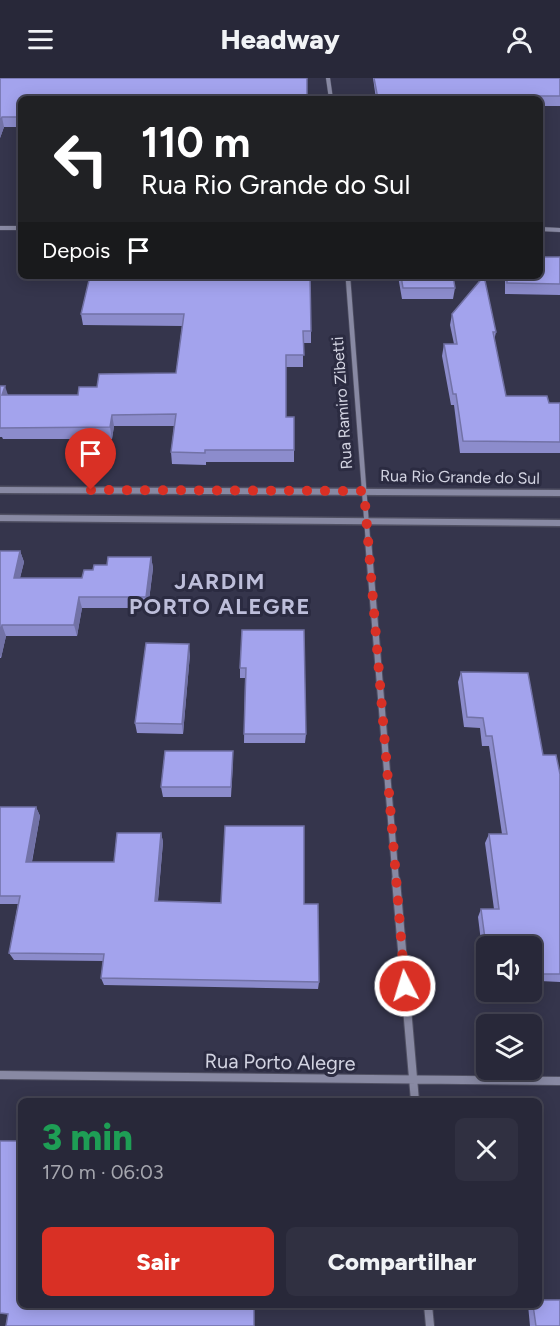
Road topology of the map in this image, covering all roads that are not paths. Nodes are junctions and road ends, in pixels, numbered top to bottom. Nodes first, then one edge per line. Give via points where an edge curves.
1 (328, 78) edge
2 (331, 96) edge
3 (0, 228) edge
4 (18, 228) edge
5 (543, 229) edge
6 (560, 230) edge
7 (348, 279) edge
8 (0, 490) edge
9 (364, 491) junction
10 (560, 493) edge
11 (0, 518) edge
12 (366, 520) junction
13 (560, 523) edge
14 (0, 1075) edge
15 (413, 1080) junction
16 (560, 1081) edge
17 (415, 1098) edge
18 (429, 1308) edge
19 (430, 1326) edge

1 - 2 street
3 - 4 street
5 - 6 street
7 - 9 street, Rua Ramiro Zibetti
8 - 9 street, Rua Rio Grande do Sul
9 - 10 street, Rua Rio Grande do Sul
9 - 12 street, Rua Ramiro Zibetti
11 - 12 street
12 - 13 street
12 - 15 street, Rua Ramiro Zibetti
14 - 15 street, Rua Porto Alegre
15 - 16 street, Rua Porto Alegre
15 - 17 street, Rua Ramiro Zibetti
18 - 19 street

